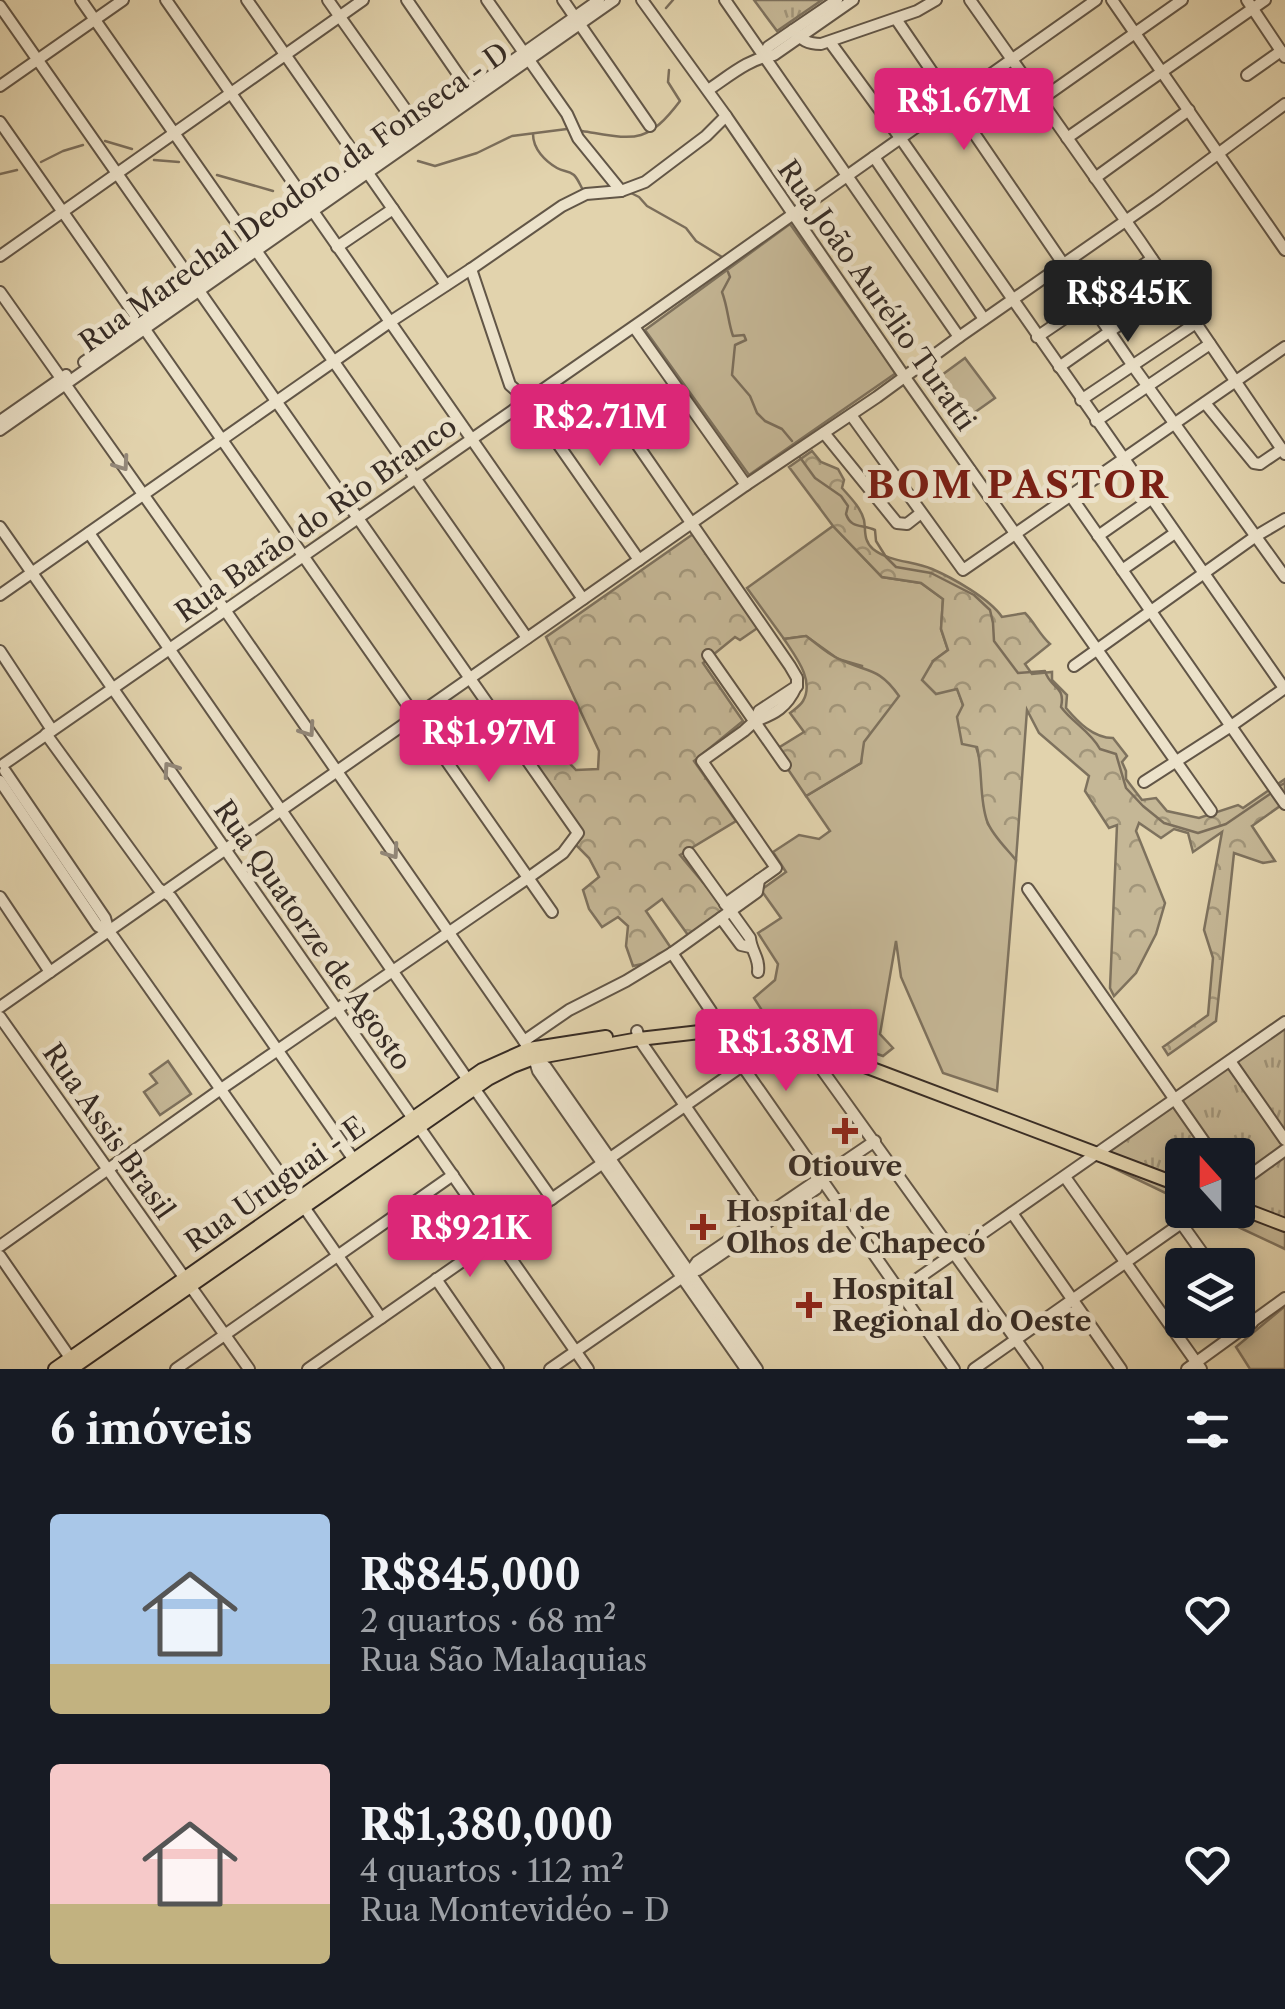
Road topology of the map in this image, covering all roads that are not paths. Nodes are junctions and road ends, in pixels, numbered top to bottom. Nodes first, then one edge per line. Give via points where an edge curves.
1 (81, 0) edge
2 (122, 0) edge
3 (166, 0) edge
4 (247, 0) edge
5 (328, 0) edge
6 (362, 0) edge
7 (406, 0) edge
8 (487, 0) edge
9 (563, 0) edge
10 (599, 0) edge
11 (614, 0) edge
12 (642, 0) edge
13 (725, 0) edge
14 (837, 0) edge
15 (852, 0) edge
16 (936, 0) edge
17 (970, 0) edge
18 (1096, 0) edge
19 (1112, 0) edge
20 (1182, 0) edge
21 (1265, 0) edge
22 (1250, 4) edge
23 (0, 6) edge
24 (339, 16) junction
25 (896, 19) junction
26 (95, 20) junction
27 (577, 20) junction
28 (1135, 33) junction
29 (796, 34) junction
30 (830, 42) junction
31 (286, 54) junction
32 (1283, 54) edge
33 (526, 56) junction
34 (764, 56) junction
35 (38, 60) junction
36 (1012, 60) junction
37 (1162, 72) junction
38 (1247, 75) dead end
39 (0, 86) edge
40 (708, 90) junction
41 (231, 92) junction
42 (472, 94) junction
43 (1040, 100) junction
44 (954, 102) junction
45 (1285, 104) edge
46 (1189, 110) junction
47 (726, 116) junction
48 (0, 122) edge
49 (650, 126) dead end
50 (420, 130) junction
51 (174, 134) junction
52 (1067, 138) junction
53 (901, 139) junction
54 (1218, 153) junction
55 (874, 157) junction
56 (365, 169) junction
57 (118, 174) junction
58 (847, 176) junction
59 (1095, 178) junction
60 (621, 191) junction
61 (310, 207) junction
62 (393, 209) junction
63 (63, 212) junction
64 (793, 213) junction
65 (1126, 221) junction
66 (254, 247) junction
67 (337, 247) junction
68 (1285, 250) edge
69 (0, 256) edge
70 (1152, 259) junction
71 (1064, 264) junction
72 (471, 269) junction
73 (446, 285) junction
74 (196, 287) junction
75 (1172, 288) junction
76 (0, 292) edge
77 (1011, 300) junction
78 (1090, 301) junction
79 (984, 319) junction
80 (390, 322) junction
81 (1196, 323) junction
82 (143, 326) junction
83 (634, 327) junction
84 (1111, 333) junction
85 (958, 336) junction
86 (1037, 337) junction
87 (1210, 344) junction
88 (1285, 347) edge
89 (333, 362) junction
90 (1134, 366) junction
91 (1058, 367) junction
92 (904, 376) junction
93 (64, 381) junction
94 (1236, 382) junction
95 (1149, 387) junction
96 (1081, 400) junction
97 (528, 401) junction
98 (276, 402) junction
99 (1205, 403) junction
100 (851, 414) junction
101 (4, 416) edge
102 (1096, 421) junction
103 (623, 424) dead end
104 (1175, 424) junction
105 (0, 430) edge
106 (824, 433) junction
107 (222, 439) junction
108 (470, 439) junction
109 (1283, 452) edge
110 (1123, 459) junction
111 (414, 477) junction
112 (746, 486) junction
113 (143, 495) junction
114 (1070, 495) junction
115 (1151, 498) junction
116 (922, 512) junction
117 (357, 517) junction
118 (1285, 519) edge
119 (693, 523) junction
120 (0, 527) edge
121 (89, 533) junction
122 (1015, 533) junction
123 (1175, 533) junction
124 (1098, 536) junction
125 (1256, 536) junction
126 (303, 554) junction
127 (639, 560) junction
128 (1122, 570) junction
129 (32, 573) junction
130 (1203, 573) junction
131 (1285, 577) edge
132 (0, 595) edge
133 (583, 600) junction
134 (225, 610) junction
135 (1151, 610) junction
136 (527, 638) junction
137 (169, 648) junction
138 (1096, 649) junction
139 (0, 651) edge
140 (708, 655) dead end
141 (1074, 666) dead end
142 (470, 678) junction
143 (113, 688) junction
144 (1285, 688) edge
145 (416, 716) junction
146 (755, 722) junction
147 (1230, 726) junction
148 (49, 732) junction
149 (1176, 762) junction
150 (786, 765) dead end
151 (2, 771) edge
152 (337, 772) junction
153 (1144, 782) dead end
154 (1285, 804) edge
155 (282, 810) junction
156 (1211, 812) dead end
157 (226, 850) junction
158 (688, 853) dead end
159 (528, 878) junction
160 (1028, 889) dead end
161 (164, 892) junction
162 (0, 897) edge
163 (726, 911) junction
164 (552, 912) dead end
165 (109, 932) junction
166 (448, 932) junction
167 (672, 953) junction
168 (393, 970) junction
169 (50, 972) junction
170 (758, 972) dead end
171 (0, 1008) edge
172 (337, 1009) junction
173 (0, 1016) edge
174 (1284, 1025) edge
175 (718, 1027) junction
176 (638, 1035) junction
177 (529, 1049) junction
178 (818, 1049) junction
179 (278, 1050) junction
180 (1230, 1061) junction
181 (742, 1066) junction
182 (471, 1084) junction
183 (221, 1090) junction
184 (1174, 1098) junction
185 (685, 1106) junction
186 (416, 1122) junction
187 (1202, 1138) edge
188 (1285, 1140) edge
189 (875, 1141) junction
190 (1285, 1150) edge
191 (1096, 1153) junction
192 (354, 1160) junction
193 (606, 1161) junction
194 (108, 1170) junction
195 (1255, 1172) edge
196 (453, 1175) junction
197 (1065, 1177) junction
198 (822, 1179) junction
199 (1165, 1179) edge
200 (552, 1199) junction
201 (301, 1203) junction
202 (1012, 1213) junction
203 (1255, 1214) edge
204 (764, 1220) junction
205 (1285, 1226) edge
206 (1175, 1228) edge
207 (496, 1238) junction
208 (0, 1246) edge
209 (955, 1253) junction
210 (0, 1256) edge
211 (338, 1256) junction
212 (1126, 1262) junction
213 (686, 1274) junction
214 (436, 1280) junction
215 (188, 1282) junction
216 (900, 1291) junction
217 (1285, 1298) edge
218 (1073, 1300) junction
219 (381, 1318) junction
220 (1255, 1321) edge
221 (225, 1335) junction
222 (1232, 1338) edge
223 (1016, 1340) junction
224 (576, 1351) junction
225 (73, 1366) edge
226 (1194, 1367) edge
227 (54, 1369) edge
228 (176, 1369) edge
229 (249, 1369) edge
230 (308, 1369) edge
231 (498, 1369) edge
232 (550, 1369) edge
233 (588, 1369) edge
234 (746, 1369) edge
235 (758, 1369) edge
236 (954, 1369) edge
237 (974, 1369) edge
238 (1037, 1369) edge
239 (1122, 1369) edge

1 - 26 street
2 - 26 street
3 - 41 street
4 - 31 street
5 - 24 street
6 - 24 street
7 - 42 street
8 - 33 street
9 - 27 street
10 - 27 street, Rua Marechal Deodoro da Fonseca - D
11 - 27 street, Rua Marechal Deodoro da Fonseca - D
12 - 40 street, Rua João Aurélio Turatti
13 - 34 street
14 - 29 street
15 - 29 street
16 - 25 street
17 - 36 street
18 - 36 street, Rua Barão do Rio Branco
19 - 28 street
20 - 28 street
21 - 22 street
22 - 32 street
22 - 37 street
23 - 35 street
24 - 31 street
24 - 50 street
25 - 30 street
25 - 44 street
26 - 35 street
26 - 51 street
27 - 33 street, Rua Marechal Deodoro da Fonseca - D
27 - 49 street
28 - 37 street
28 - 43 street
29 - 30 street via 810,44
29 - 34 street
30 - 53 street
31 - 41 street
31 - 56 street
32 - 38 street
33 - 42 street, Rua Marechal Deodoro da Fonseca - D
33 - 60 street
34 - 40 street
34 - 58 street
35 - 39 street
35 - 57 street
36 - 43 street
36 - 44 street, Rua Barão do Rio Branco
37 - 46 street
37 - 52 street
40 - 47 street, Rua João Aurélio Turatti
41 - 51 street
41 - 61 street
42 - 50 street, Rua Marechal Deodoro da Fonseca - D
43 - 52 street
44 - 53 street, Rua Barão do Rio Branco
44 - 71 street
45 - 54 street
46 - 54 street
46 - 59 street
47 - 60 street via 645,182
47 - 64 street, Rua João Aurélio Turatti
48 - 63 street
50 - 56 street, Rua Marechal Deodoro da Fonseca - D
51 - 57 street
51 - 66 street
52 - 59 street
53 - 55 street, Rua Barão do Rio Branco
53 - 77 street
54 - 65 street
54 - 68 street
55 - 58 street, Rua Barão do Rio Branco
55 - 79 street
56 - 61 street, Rua Marechal Deodoro da Fonseca - D
56 - 62 street
57 - 63 street
57 - 74 street
58 - 64 street, Rua Barão do Rio Branco
58 - 85 street
59 - 65 street
60 - 72 street via 586,194 562,206
61 - 66 street, Rua Marechal Deodoro da Fonseca - D
61 - 67 street
62 - 67 street
62 - 73 street
63 - 69 street
63 - 82 street
64 - 83 street, Rua Barão do Rio Branco
64 - 92 street, Rua João Aurélio Turatti
65 - 70 street
65 - 71 street
66 - 74 street, Rua Marechal Deodoro da Fonseca - D
66 - 89 street
67 - 80 street
70 - 75 street
70 - 78 street
71 - 77 street
71 - 78 street
72 - 73 street
72 - 97 street via 510,386
73 - 80 street
74 - 82 street, Rua Marechal Deodoro da Fonseca - D
74 - 98 street
75 - 81 street
75 - 84 street
76 - 93 street
77 - 79 street
77 - 86 street
78 - 84 street
78 - 86 street
79 - 85 street
80 - 89 street
80 - 108 street
81 - 87 street
81 - 90 street
82 - 93 street, Rua Marechal Deodoro da Fonseca - D
82 - 107 street
83 - 97 street, Rua Barão do Rio Branco
83 - 112 street
84 - 90 street
84 - 91 street
85 - 92 street
86 - 91 street
87 - 94 street
87 - 95 street
88 - 94 street
89 - 98 street
89 - 111 street
90 - 95 street
90 - 96 street
91 - 96 street
92 - 100 street
92 - 122 street, Rua João Aurélio Turatti
93 - 101 street, Rua Marechal Deodoro da Fonseca - D
93 -> 113 street
94 - 99 street
94 - 109 street
95 - 102 street
95 - 104 street
96 - 102 street
97 - 108 street, Rua Barão do Rio Branco
97 - 127 street
98 - 107 street
98 - 117 street
99 - 104 street
99 - 109 street via 1254,463
100 - 106 street
100 - 116 street
101 - 105 street, Rua Marechal Deodoro da Fonseca - D
102 - 110 street
103 - 119 street
104 - 110 street
104 - 125 street
106 - 112 street
106 - 116 street via 897,523
107 - 113 street
107 - 126 street
108 - 111 street, Rua Barão do Rio Branco
108 - 133 street
110 - 114 street
110 - 115 street
111 - 117 street, Rua Barão do Rio Branco
111 - 136 street
112 - 119 street
113 - 121 street
113 - 134 street
114 - 122 street
114 - 124 street
115 - 123 street
115 - 124 street
116 - 122 street via 962,570
117 - 126 street, Rua Barão do Rio Branco
117 - 142 street
118 - 125 street
119 - 127 street
119 - 146 street via 797,678 790,702
120 - 129 street, Rua Quatorze de Agosto
121 - 129 street
121 - 137 street
122 - 138 street, Rua João Aurélio Turatti
123 - 128 street
123 - 130 street
124 - 128 street
125 - 130 street
125 - 131 street
126 - 134 street, Rua Barão do Rio Branco
126 - 145 street
127 - 133 street
128 - 135 street
129 - 132 street
129 - 143 street, Rua Quatorze de Agosto
130 - 135 street
130 - 144 street
133 - 136 street
134 - 137 street, Rua Barão do Rio Branco
134 -> 152 street
135 - 138 street
135 - 147 street
136 - 142 street
137 - 143 street, Rua Barão do Rio Branco
137 - 155 street
138 - 141 street
138 - 149 street, Rua João Aurélio Turatti
139 - 148 street
140 - 146 street
142 - 145 street
142 - 159 street via 578,833
143 - 148 street, Rua Barão do Rio Branco
157 -> 143 street, Rua Quatorze de Agosto
144 - 147 street
145 - 152 street
145 - 159 street
146 - 150 street
146 - 163 street, Rua Uruguai - E via 702,761 776,868
147 - 149 street
147 - 154 street
148 - 151 street, Rua Barão do Rio Branco
148 - 161 street
149 - 153 street
149 - 156 street, Rua João Aurélio Turatti
151 - 165 street
152 - 155 street
152 -> 166 street
155 - 157 street
155 - 168 street
157 - 161 street
157 - 172 street, Rua Quatorze de Agosto
158 - 163 street
159 - 164 street
159 - 166 street
160 - 184 street
161 - 165 street
161 - 179 street
162 - 169 street
163 - 167 street, Rua Uruguai - E
163 - 170 street via 758,960
165 - 169 street
165 - 183 street
166 - 168 street
166 - 177 street
167 - 175 street
167 - 177 street, Rua Uruguai - E via 569,1010
168 - 172 street
168 - 182 street
169 - 171 street
172 - 179 street
172 - 186 street, Rua Quatorze de Agosto
173 - 194 street, Rua Assis Brasil
174 - 180 street
175 - 176 main road
175 - 178 main road
175 - 181 street
176 - 177 main road
176 - 185 street
177 - 182 main road, Rua Uruguai - E via 513,1066
177 - 193 street
178 - 189 street via 815,1060
178 - 191 main road
179 - 183 street
179 - 192 street
180 - 184 street
180 - 188 street
181 - 185 street
181 - 198 street
182 - 186 main road, Rua Uruguai - E
182 - 200 street
183 - 194 street
183 - 201 street
184 - 187 street
184 - 191 street
185 - 193 street
185 - 204 street
186 - 192 main road, Rua Uruguai - E
186 - 196 street, Rua Quatorze de Agosto
186 - 201 main road, Rua Uruguai - E
189 - 198 street
189 - 209 street
190 - 195 street
191 - 197 street
191 - 199 main road
192 - 201 main road, Rua Uruguai - E
193 - 200 street
193 - 213 street
194 - 208 street
194 - 215 street, Rua Assis Brasil
196 - 207 street, Rua Quatorze de Agosto
196 - 211 street
197 - 202 street
197 - 212 street
198 - 204 street
198 - 216 street
200 - 207 street
201 - 211 street
201 - 215 main road, Rua Uruguai - E
202 - 209 street
202 - 218 street
203 - 205 main road
204 - 213 street
206 - 212 street
207 - 214 street
207 - 224 street, Rua Quatorze de Agosto
209 - 216 street
209 - 223 street
210 - 225 street
211 - 219 street
211 - 221 street
212 - 218 street
212 - 226 street
213 - 224 street
213 - 234 street
213 - 235 street
214 - 219 street
214 - 231 street
215 - 221 street, Rua Assis Brasil
215 - 225 main road, Rua Uruguai - E
216 - 236 street
217 - 220 street
218 - 223 street
218 - 239 street
219 - 230 street
221 - 228 street
221 - 229 street, Rua Assis Brasil
222 - 226 street
223 - 237 street
223 - 238 street
224 - 232 street
224 - 233 street, Rua Quatorze de Agosto
225 - 227 main road, Rua Uruguai - E

